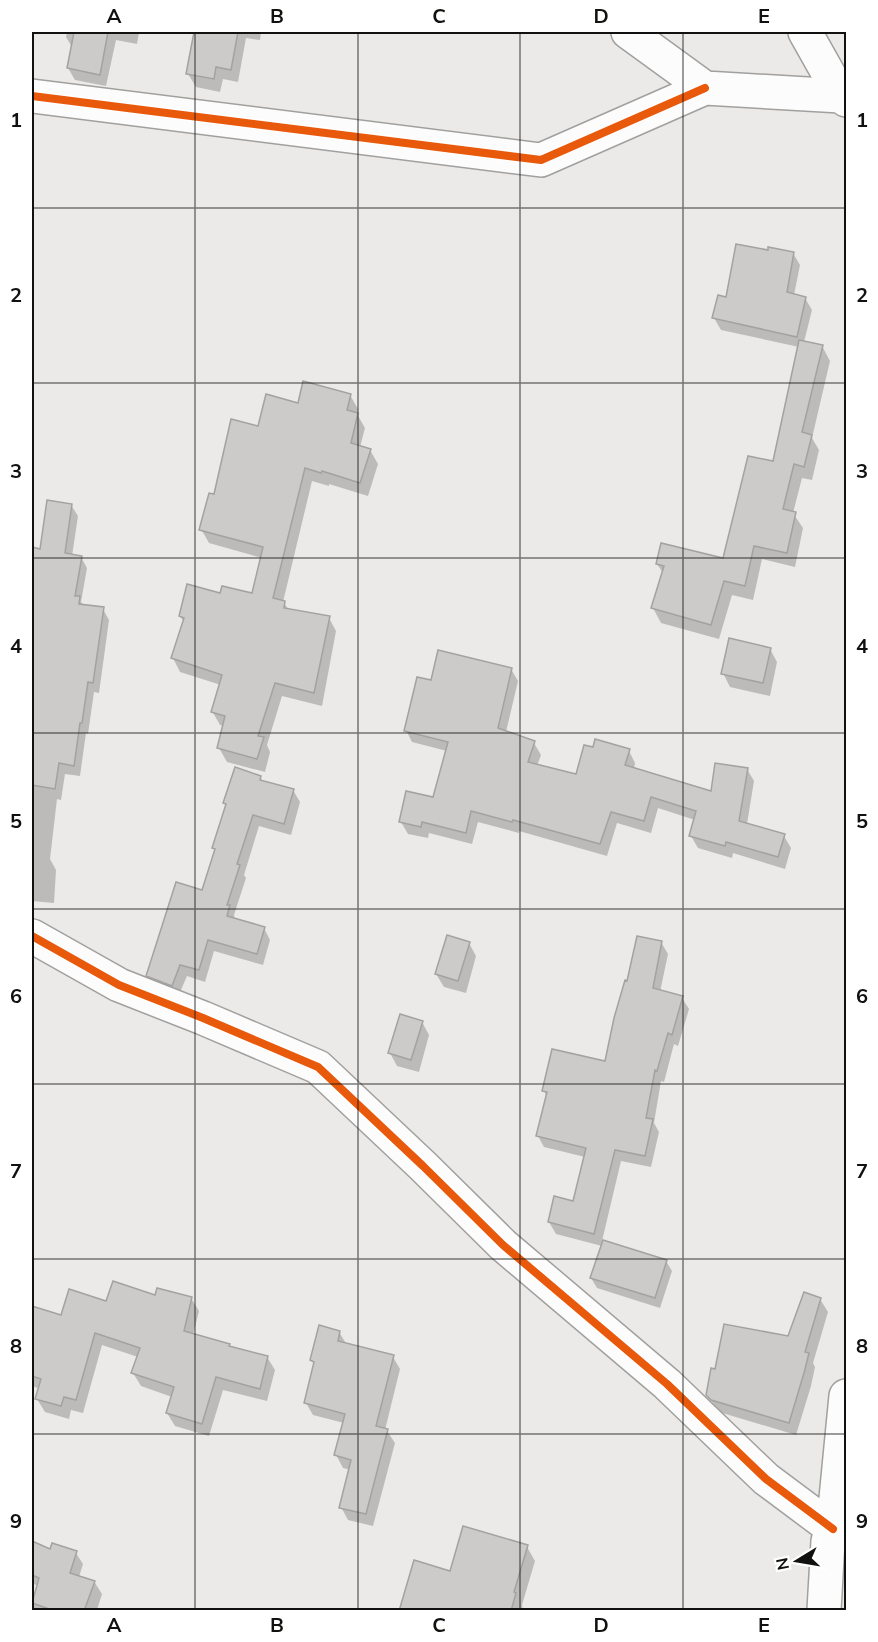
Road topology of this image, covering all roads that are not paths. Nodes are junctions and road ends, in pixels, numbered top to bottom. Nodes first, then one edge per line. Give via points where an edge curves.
1 (628, 32) edge
2 (805, 32) edge
3 (705, 88) junction
4 (32, 96) edge
5 (844, 98) edge
6 (32, 936) edge
7 (846, 1396) edge
8 (833, 1528) junction
9 (824, 1611) edge

1 - 3 street
2 - 5 street
3 - 4 street via 542,160
3 - 5 street
6 - 8 street via 119,985 318,1067 503,1245 667,1384 766,1479
7 - 8 street
8 - 9 street via 828,1541

